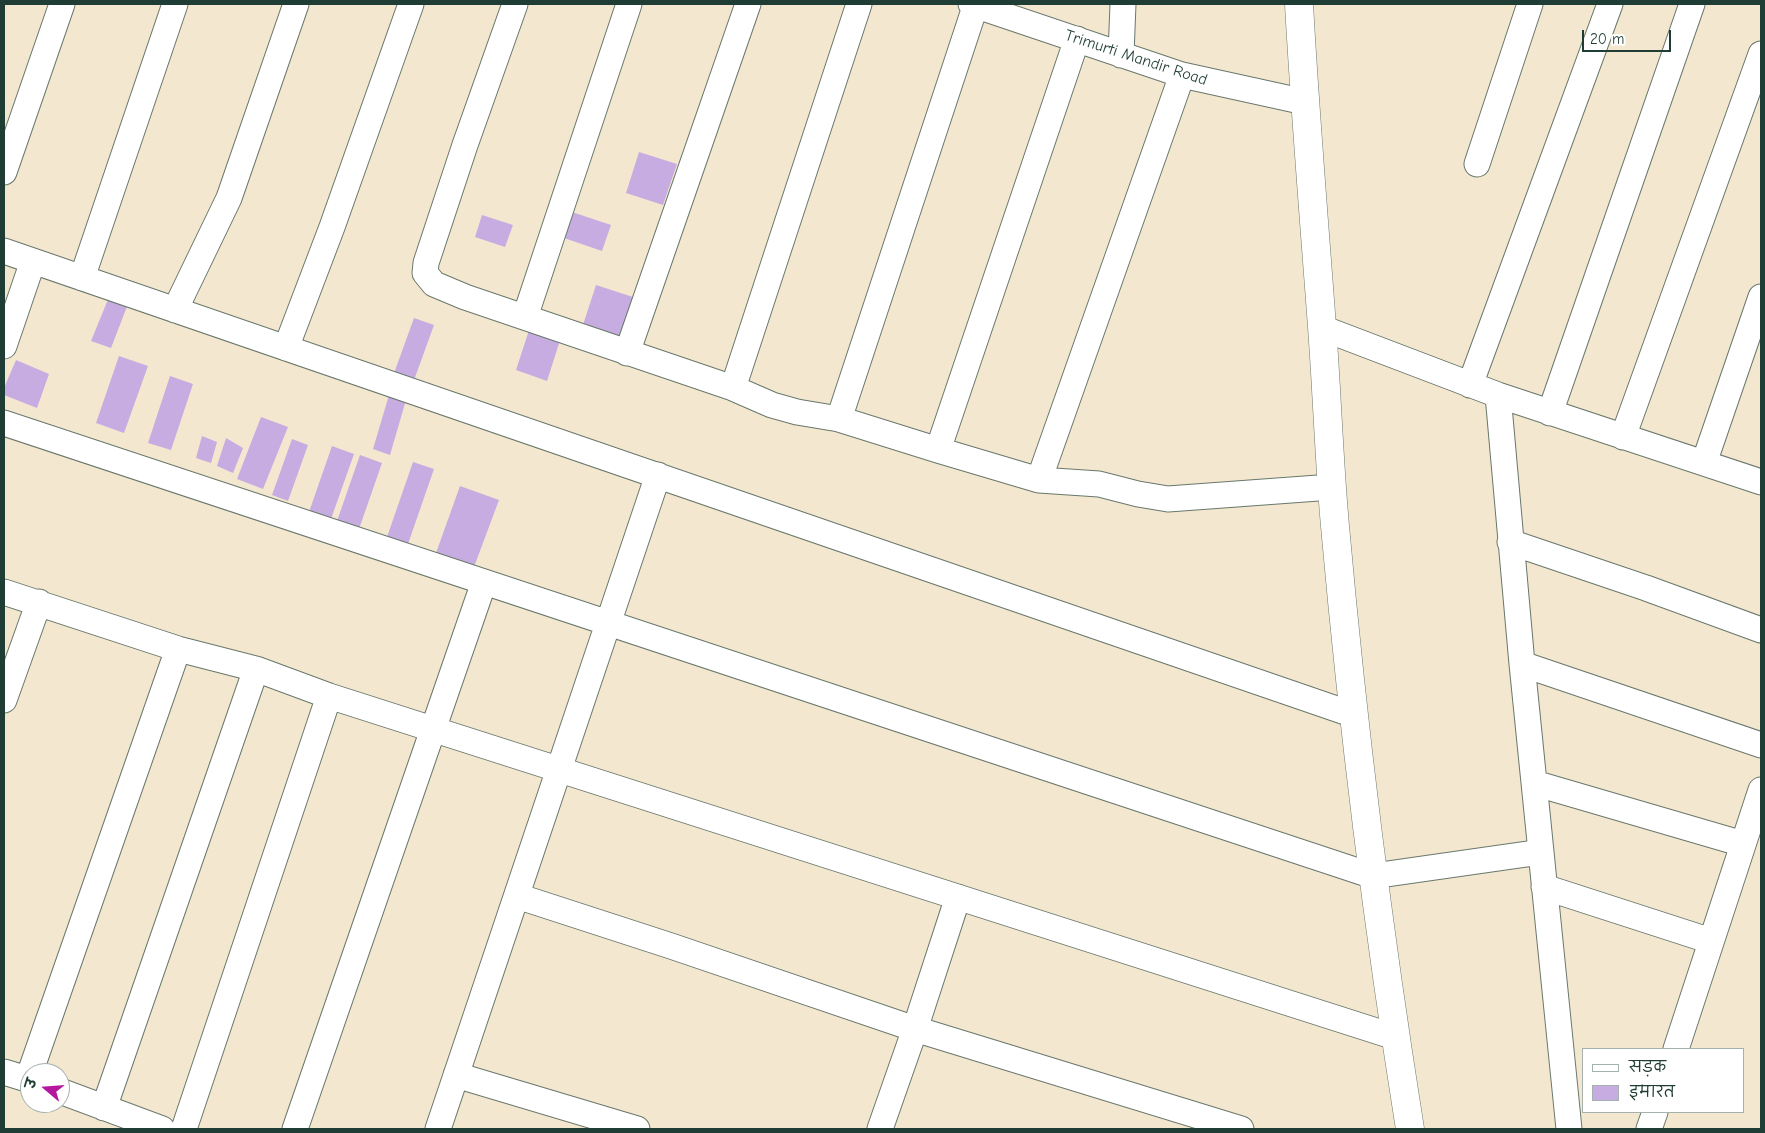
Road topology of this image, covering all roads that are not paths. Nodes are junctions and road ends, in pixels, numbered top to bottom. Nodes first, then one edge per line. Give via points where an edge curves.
1 (62, 4) edge
2 (175, 4) edge
3 (296, 4) edge
4 (411, 4) edge
5 (515, 4) edge
6 (629, 4) edge
7 (748, 4) edge
8 (859, 4) edge
9 (974, 4) edge
10 (1123, 4) edge
11 (1300, 4) edge
12 (1530, 4) edge
13 (1610, 4) edge
14 (1692, 4) edge
15 (1077, 40) junction
16 (1761, 54) edge
17 (1121, 55) junction
18 (1182, 75) junction
19 (1305, 102) junction
20 (1477, 164) dead end
21 (4, 172) edge
22 (4, 251) edge
23 (33, 261) junction
24 (82, 278) junction
25 (1761, 297) edge
26 (175, 310) junction
27 (524, 318) junction
28 (1322, 328) junction
29 (4, 346) edge
30 (286, 348) junction
31 (627, 353) junction
32 (1470, 385) junction
33 (733, 388) junction
34 (1498, 395) junction
35 (1550, 413) junction
36 (839, 419) junction
37 (4, 423) edge
38 (1623, 437) junction
39 (938, 450) junction
40 (1704, 463) junction
41 (658, 476) junction
42 (1039, 480) junction
43 (1761, 482) edge
44 (1332, 487) junction
45 (1510, 542) junction
46 (484, 582) junction
47 (4, 592) edge
48 (39, 602) junction
49 (608, 623) junction
50 (1761, 630) edge
51 (178, 649) junction
52 (1522, 664) junction
53 (256, 669) junction
54 (329, 696) junction
55 (4, 700) edge
56 (1354, 715) junction
57 (433, 729) junction
58 (1761, 745) edge
59 (559, 769) junction
60 (1534, 783) junction
61 (1761, 790) edge
62 (1743, 844) junction
63 (1541, 852) junction
64 (1373, 876) junction
65 (1544, 887) junction
66 (517, 896) junction
67 (958, 897) junction
68 (1711, 942) junction
69 (916, 1029) junction
70 (1395, 1037) junction
71 (1676, 1048) edge
72 (35, 1063) edge
73 (4, 1072) edge
74 (456, 1074) junction
75 (20, 1075) edge
76 (70, 1095) edge
77 (104, 1108) junction
78 (1655, 1113) edge
79 (162, 1129) edge
80 (184, 1129) edge
81 (295, 1129) edge
82 (438, 1129) edge
83 (637, 1129) edge
84 (880, 1129) edge
85 (1241, 1129) edge
86 (1410, 1129) edge
87 (1569, 1129) edge
88 (1649, 1129) edge

1 - 21 street
2 - 24 street
3 - 26 street via 229,198
4 - 30 street
5 - 27 street via 465,145 425,273 434,284
6 - 27 street
7 - 31 street
8 - 33 street
9 - 15 street, Trimurti Mandir Road
9 - 36 street
10 - 17 street
11 - 19 street
12 - 20 street
13 - 32 street
14 - 35 street
15 - 17 street, Trimurti Mandir Road
15 - 39 street
16 - 38 street
17 - 18 street, Trimurti Mandir Road
18 - 19 street, Trimurti Mandir Road
18 - 42 street
19 - 28 street
22 - 23 street
23 - 24 street
23 - 29 street
24 - 26 street
25 - 40 street
26 - 30 street
27 - 31 street
28 - 32 street
28 - 44 street
30 - 41 street
31 - 33 street
32 - 34 street
33 - 36 street via 772,405
34 - 35 street
34 - 45 street
35 - 38 street
36 - 39 street
37 - 46 street
38 - 40 street
39 - 42 street
40 - 43 street
41 - 49 street
41 - 56 street
42 - 44 street via 1099,484 1168,500
44 - 56 street
45 - 50 street
45 - 52 street
46 - 49 street
46 - 57 street
47 - 48 street
48 - 51 street
48 - 55 street
49 - 59 street
49 - 64 street
51 - 53 street
51 - 72 street
52 - 58 street
52 - 60 street
53 - 54 street
53 - 77 street
54 - 57 street
54 - 80 street
56 - 64 street
57 - 59 street
57 - 81 street
59 - 66 street
59 - 67 street
60 - 62 street
60 - 63 street
61 - 62 street
62 - 68 street
63 - 64 street
63 - 65 street
64 - 70 street
65 - 68 street
65 - 87 street
66 - 69 street
66 - 74 street
67 - 69 street
67 - 70 street
68 - 71 street
69 - 84 street
69 - 85 street
70 - 86 street
73 - 75 street
74 - 82 street
74 - 83 street
76 - 77 street
77 - 79 street
78 - 88 street

